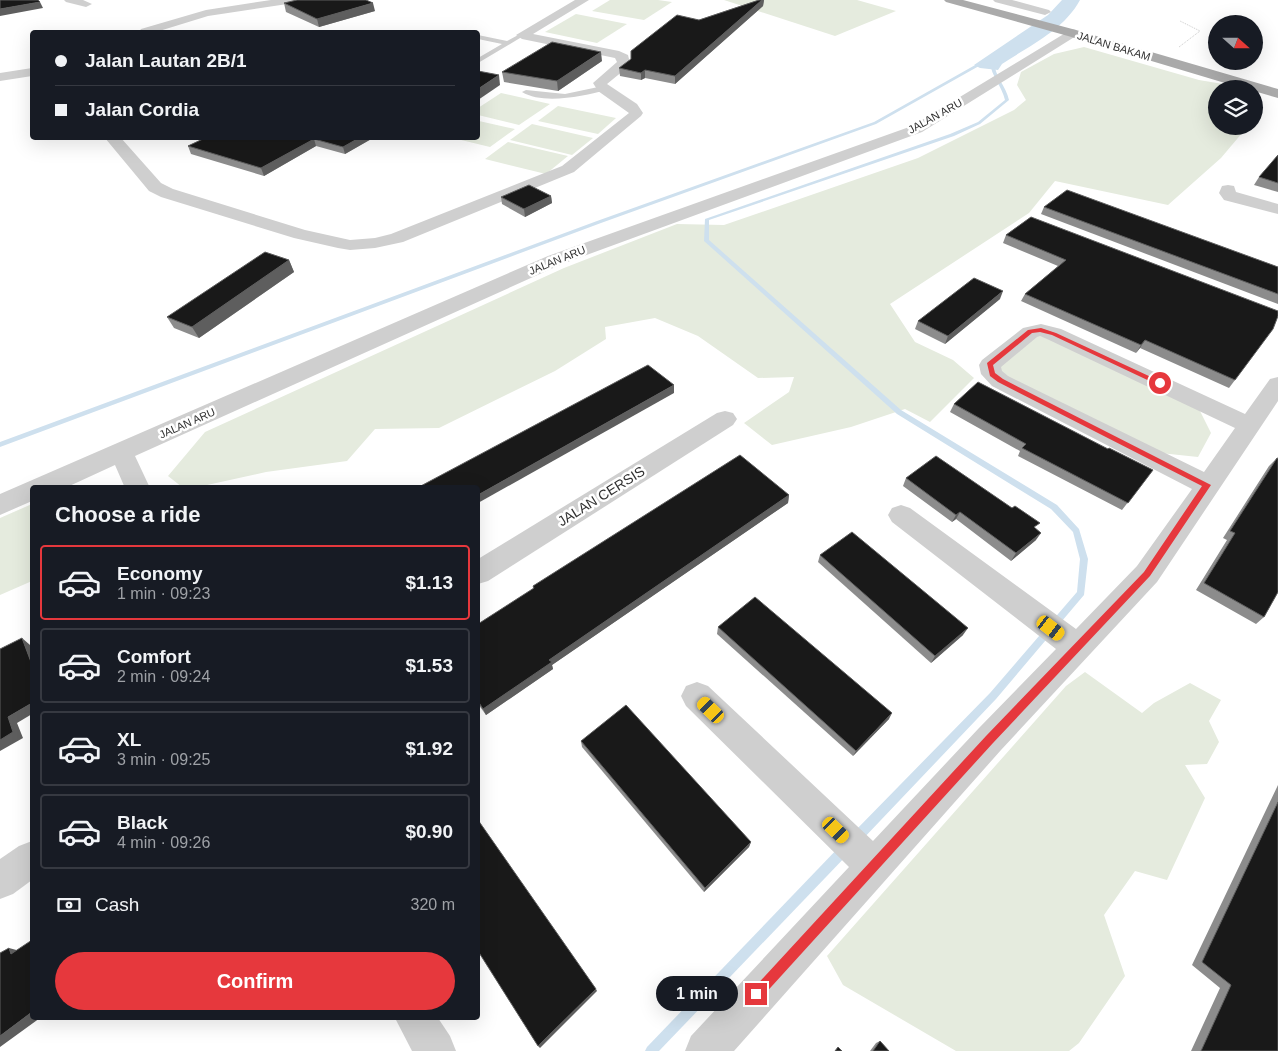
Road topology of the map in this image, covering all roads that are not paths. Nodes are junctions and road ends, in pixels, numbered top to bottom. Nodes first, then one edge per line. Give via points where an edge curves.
1 (70, 0) edge
2 (294, 0) edge
3 (582, 0) edge
4 (950, 0) edge
5 (970, 0) edge
6 (999, 0) edge
7 (86, 4) dead end
8 (1038, 18) junction
9 (151, 30) edge
10 (1066, 33) junction
11 (522, 35) junction
12 (480, 37) edge
13 (507, 43) junction
14 (480, 60) edge
15 (30, 72) edge
16 (0, 77) edge
17 (1278, 85) edge
18 (603, 88) junction
19 (526, 92) edge
20 (1278, 94) edge
21 (115, 140) edge
22 (1228, 190) dead end
23 (1278, 209) edge
24 (1278, 384) edge
25 (725, 419) dead end
26 (1249, 425) junction
27 (121, 453) junction
28 (47, 485) edge
29 (137, 485) edge
30 (1207, 485) junction
31 (30, 492) edge
32 (0, 505) edge
33 (901, 515) dead end
34 (480, 572) edge
35 (1070, 642) junction
36 (697, 696) dead end
37 (30, 860) edge
38 (867, 860) junction
39 (0, 881) edge
40 (416, 1020) edge
41 (435, 1051) edge
42 (706, 1051) edge

1 - 7 street
2 - 9 street via 200,14
3 - 11 street
4 - 8 main road, JALAN BAKAM
5 - 8 main road, JALAN BAKAM
6 - 8 street
8 - 10 main road, JALAN BAKAM
10 - 17 main road, JALAN BAKAM via 1170,54
10 - 20 main road, JALAN BAKAM
10 - 27 street, JALAN ARU via 1011,72 917,129 555,260
11 - 13 lane
11 - 18 street via 619,55 624,63 601,81
12 - 13 lane
13 - 14 lane
15 - 16 street
18 - 19 lane via 577,97
18 - 21 street via 636,113 576,164 550,178 376,243 350,245 326,241 167,193 154,187
22 - 23 street via 1230,196
24 - 26 street
25 - 34 street, JALAN CERSIS
26 - 30 street
26 - 30 street via 1041,330 1030,332 990,365 992,374 1000,381
27 - 28 street, JALAN ARU
27 - 29 street
30 - 35 street via 1147,574
31 - 32 street
33 - 35 street
35 - 38 street
36 - 38 street
37 - 39 street
38 - 42 street
40 - 41 street

